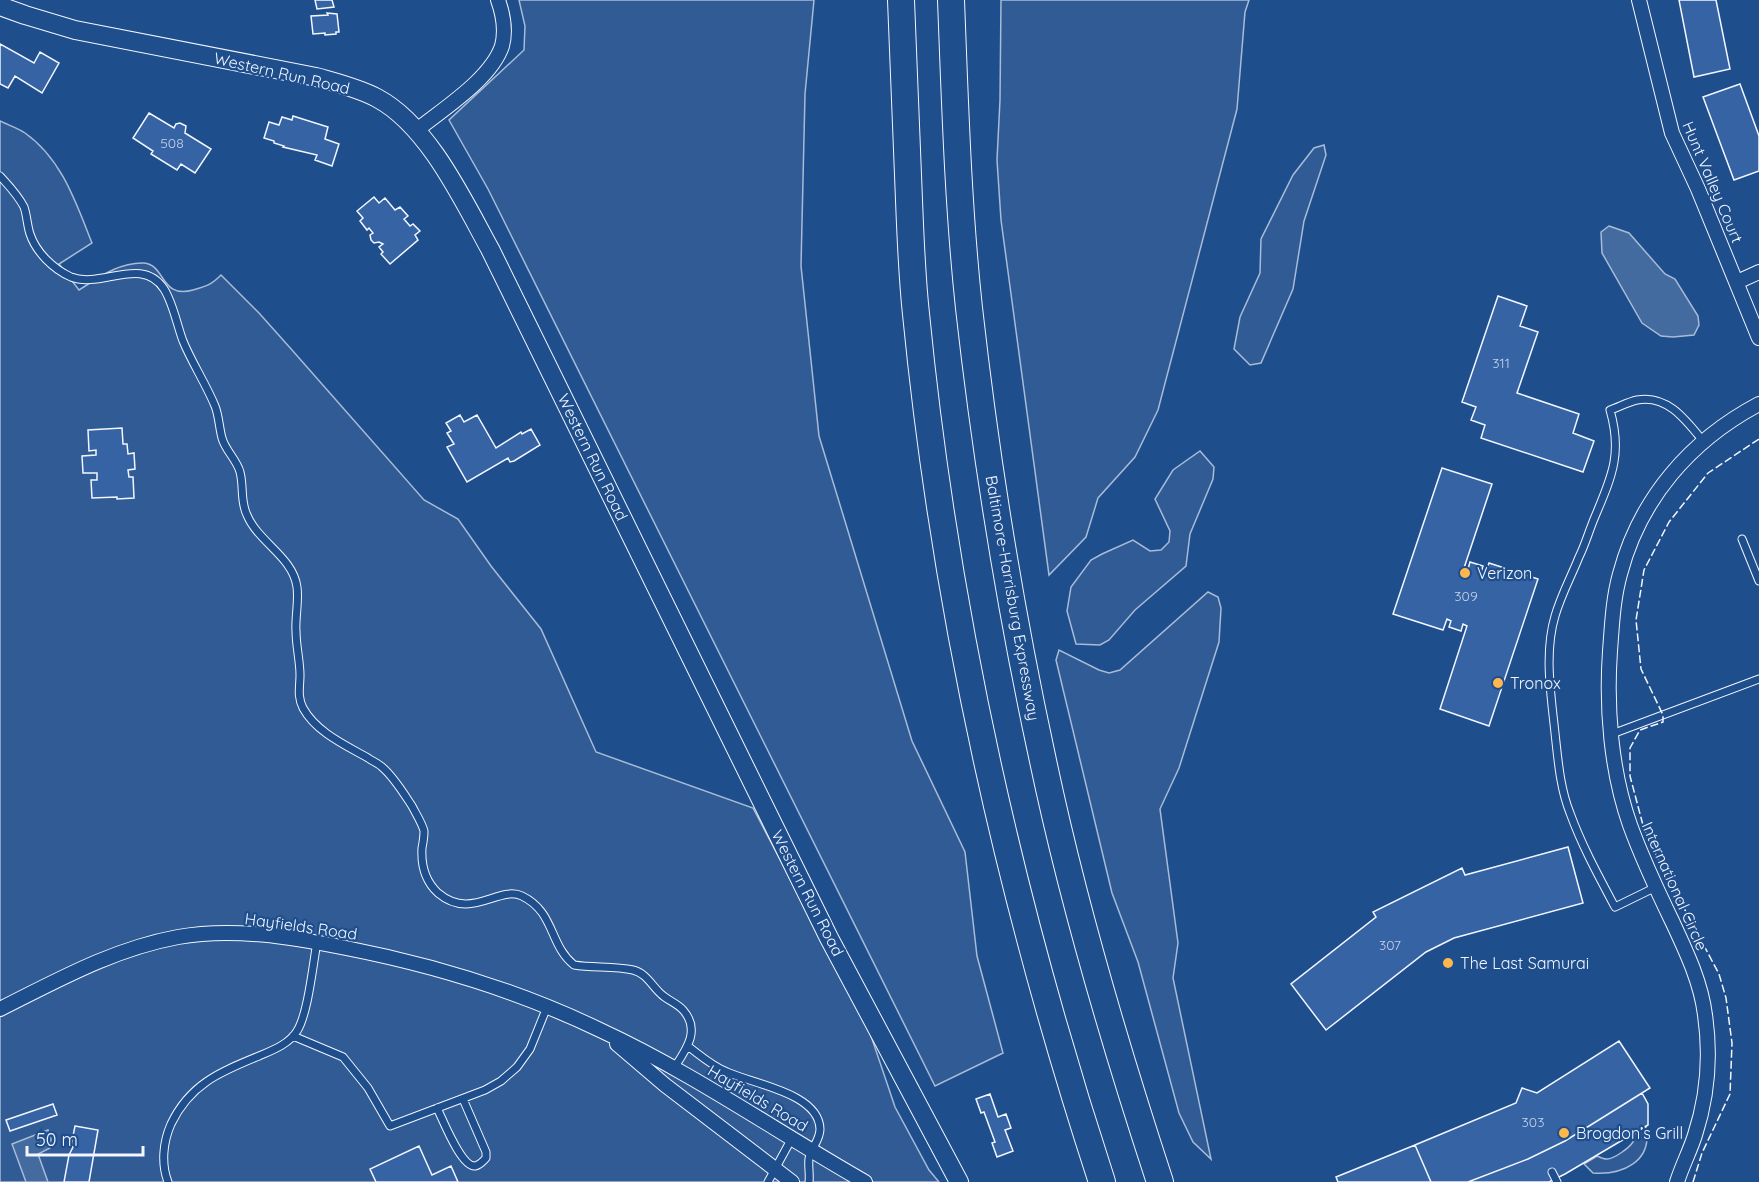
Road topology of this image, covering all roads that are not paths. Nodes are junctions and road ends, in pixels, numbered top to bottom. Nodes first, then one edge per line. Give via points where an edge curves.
1 (498, 0) edge
2 (901, 0) edge
3 (951, 0) edge
4 (1640, 0) edge
5 (0, 6) edge
6 (417, 130) junction
7 (0, 176) edge
8 (1759, 272) edge
9 (1737, 282) junction
10 (1759, 338) edge
11 (1759, 404) edge
12 (1703, 441) junction
13 (1742, 538) dead end
14 (1759, 580) edge
15 (1759, 679) edge
16 (1612, 734) junction
17 (1656, 887) junction
18 (317, 942) junction
19 (547, 1007) junction
20 (0, 1009) edge
21 (600, 1029) junction
22 (293, 1036) junction
23 (689, 1047) junction
24 (674, 1068) junction
25 (463, 1099) junction
26 (437, 1108) junction
27 (792, 1138) junction
28 (813, 1150) junction
29 (775, 1169) junction
30 (1552, 1172) dead end
31 (168, 1182) edge
32 (768, 1182) edge
33 (792, 1182) edge
34 (810, 1182) edge
35 (865, 1182) edge
36 (959, 1182) edge
37 (1102, 1182) edge
38 (1160, 1182) edge
39 (1557, 1182) edge
40 (1677, 1182) edge

1 - 6 street via 504,23 502,45 493,64
2 - 37 highway via 915,312 948,558 1012,870
3 - 38 highway, Baltimore-Harrisburg Expressway via 957,165 968,296 1002,550 1066,860 1106,1009
4 - 9 street, Hunt Valley Court via 1672,133
5 - 6 street, Western Run Road via 75,30 350,87 378,99
6 - 36 street, Western Run Road via 463,199 490,249 829,938
7 - 23 lane via 25,208 30,235 52,266 86,280 138,274 153,278 164,289 184,344 215,407 222,440 239,470 242,504 248,519 291,569 297,585 298,694 303,708 316,725 382,767 412,806 424,832 423,869 428,882 452,902 475,904 515,893 526,898 540,909 558,947 574,965 635,970 683,1009 692,1031
8 - 9 street
9 - 10 street, Hunt Valley Court
11 - 12 street, International Circle
12 - 16 street, International Circle via 1681,462 1651,503 1619,576 1609,674
12 - 17 lane via 1673,408 1661,402 1637,400 1610,410 1616,447 1611,479 1562,593 1549,653 1559,767 1569,812 1589,859 1615,907
13 - 14 lane
15 - 16 lane
16 - 17 street, International Circle via 1629,823
17 - 40 street, International Circle via 1697,978 1708,1040 1709,1076 1704,1104
18 - 19 street, Hayfields Road via 426,967
18 - 20 street, Hayfields Road via 222,933 179,937 122,951
18 - 22 lane via 303,1017
19 - 21 street, Hayfields Road
19 - 25 lane via 530,1049 517,1067 501,1081
21 - 24 street, Hayfields Road
21 - 29 street, Hayfields Road via 665,1085
22 - 26 lane via 342,1057 368,1088 390,1126
22 - 31 lane via 275,1049 202,1083 187,1097 168,1131 163,1152
23 - 24 lane
23 - 28 lane via 728,1073 798,1098 817,1118 820,1128
24 - 27 street, Hayfields Road
25 - 26 lane
25 - 26 lane via 486,1152 486,1158 476,1166 469,1165 461,1156
27 - 28 street, Hayfields Road
27 - 29 lane
28 - 34 lane via 809,1158
28 - 35 street, Hayfields Road
29 - 32 lane
29 - 33 street, Hayfields Road
30 - 39 lane

